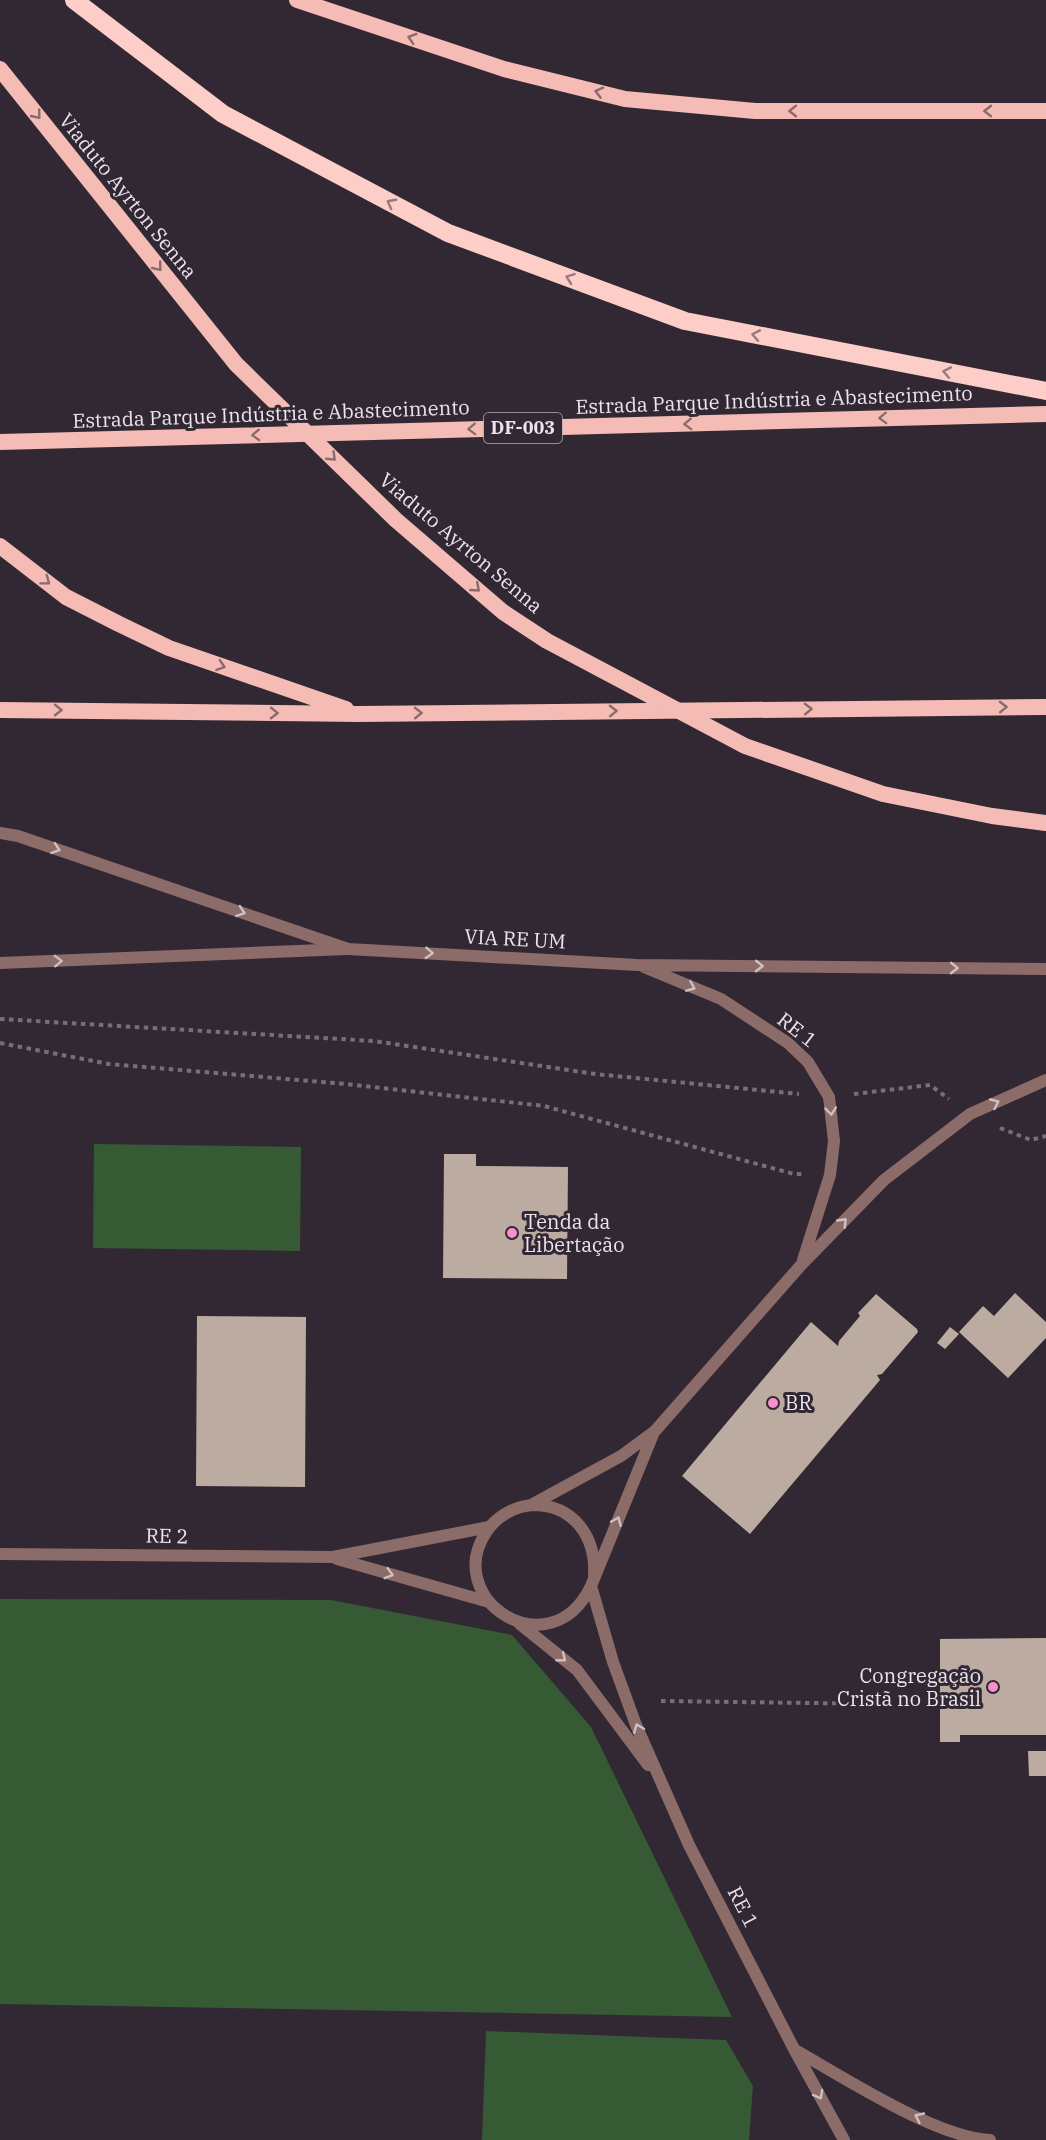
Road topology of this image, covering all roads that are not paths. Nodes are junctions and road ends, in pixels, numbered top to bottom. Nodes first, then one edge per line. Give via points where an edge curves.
1 (74, 0) edge
2 (297, 0) edge
3 (0, 69) edge
4 (1046, 111) edge
5 (1046, 391) edge
6 (1046, 414) edge
7 (0, 442) edge
8 (0, 546) edge
9 (1046, 707) edge
10 (0, 710) edge
11 (359, 714) junction
12 (1046, 823) edge
13 (0, 833) edge
14 (348, 949) junction
15 (0, 963) edge
16 (637, 965) junction
17 (1046, 969) edge
18 (1046, 1080) edge
19 (802, 1264) junction
20 (655, 1431) junction
21 (531, 1505) junction
22 (489, 1527) junction
23 (0, 1554) edge
24 (333, 1557) junction
25 (593, 1580) junction
26 (489, 1602) junction
27 (516, 1621) junction
28 (661, 1782) junction
29 (794, 2049) junction
30 (844, 2140) edge
31 (971, 2140) edge
32 (990, 2140) edge

5 -> 1 highway via 685,321 448,233 223,114
4 -> 2 highway via 755,111 625,99 504,69
3 -> 12 highway, Viaduto Ayrton Senna, bridge via 236,364 396,520 503,612 547,641 745,746 883,794
6 -> 7 highway, Estrada Parque Indústria e Abastecimento / DF-003
8 -> 11 highway via 66,597 169,648
11 -> 9 highway
10 -> 11 highway
13 -> 14 street, VIA RE UM
15 -> 14 street
14 -> 16 street, VIA RE UM
16 -> 17 street, VIA RE UM
16 -> 19 street, RE 1 via 721,999 788,1044 808,1062 829,1097 834,1141 830,1175
19 -> 18 street, RE 1 via 884,1180 970,1114
19 - 20 street, RE 1
20 - 21 street, RE 1 via 621,1456
25 -> 20 street, RE 1
21 - 22 street via 512,1510
21 - 25 street via 555,1508 583,1529 593,1551
22 - 24 street, RE 2
22 - 26 street via 476,1559 478,1581
23 - 24 street, RE 2
24 -> 26 street, RE 2
25 - 27 street via 580,1605 561,1619 538,1624
28 -> 25 street, RE 1 via 613,1662
26 - 27 street
27 -> 28 street, RE 1 via 577,1670
28 - 29 street, RE 1 via 689,1845
29 -> 30 street, RE 1
31 -> 29 street via 921,2119
31 - 32 street

